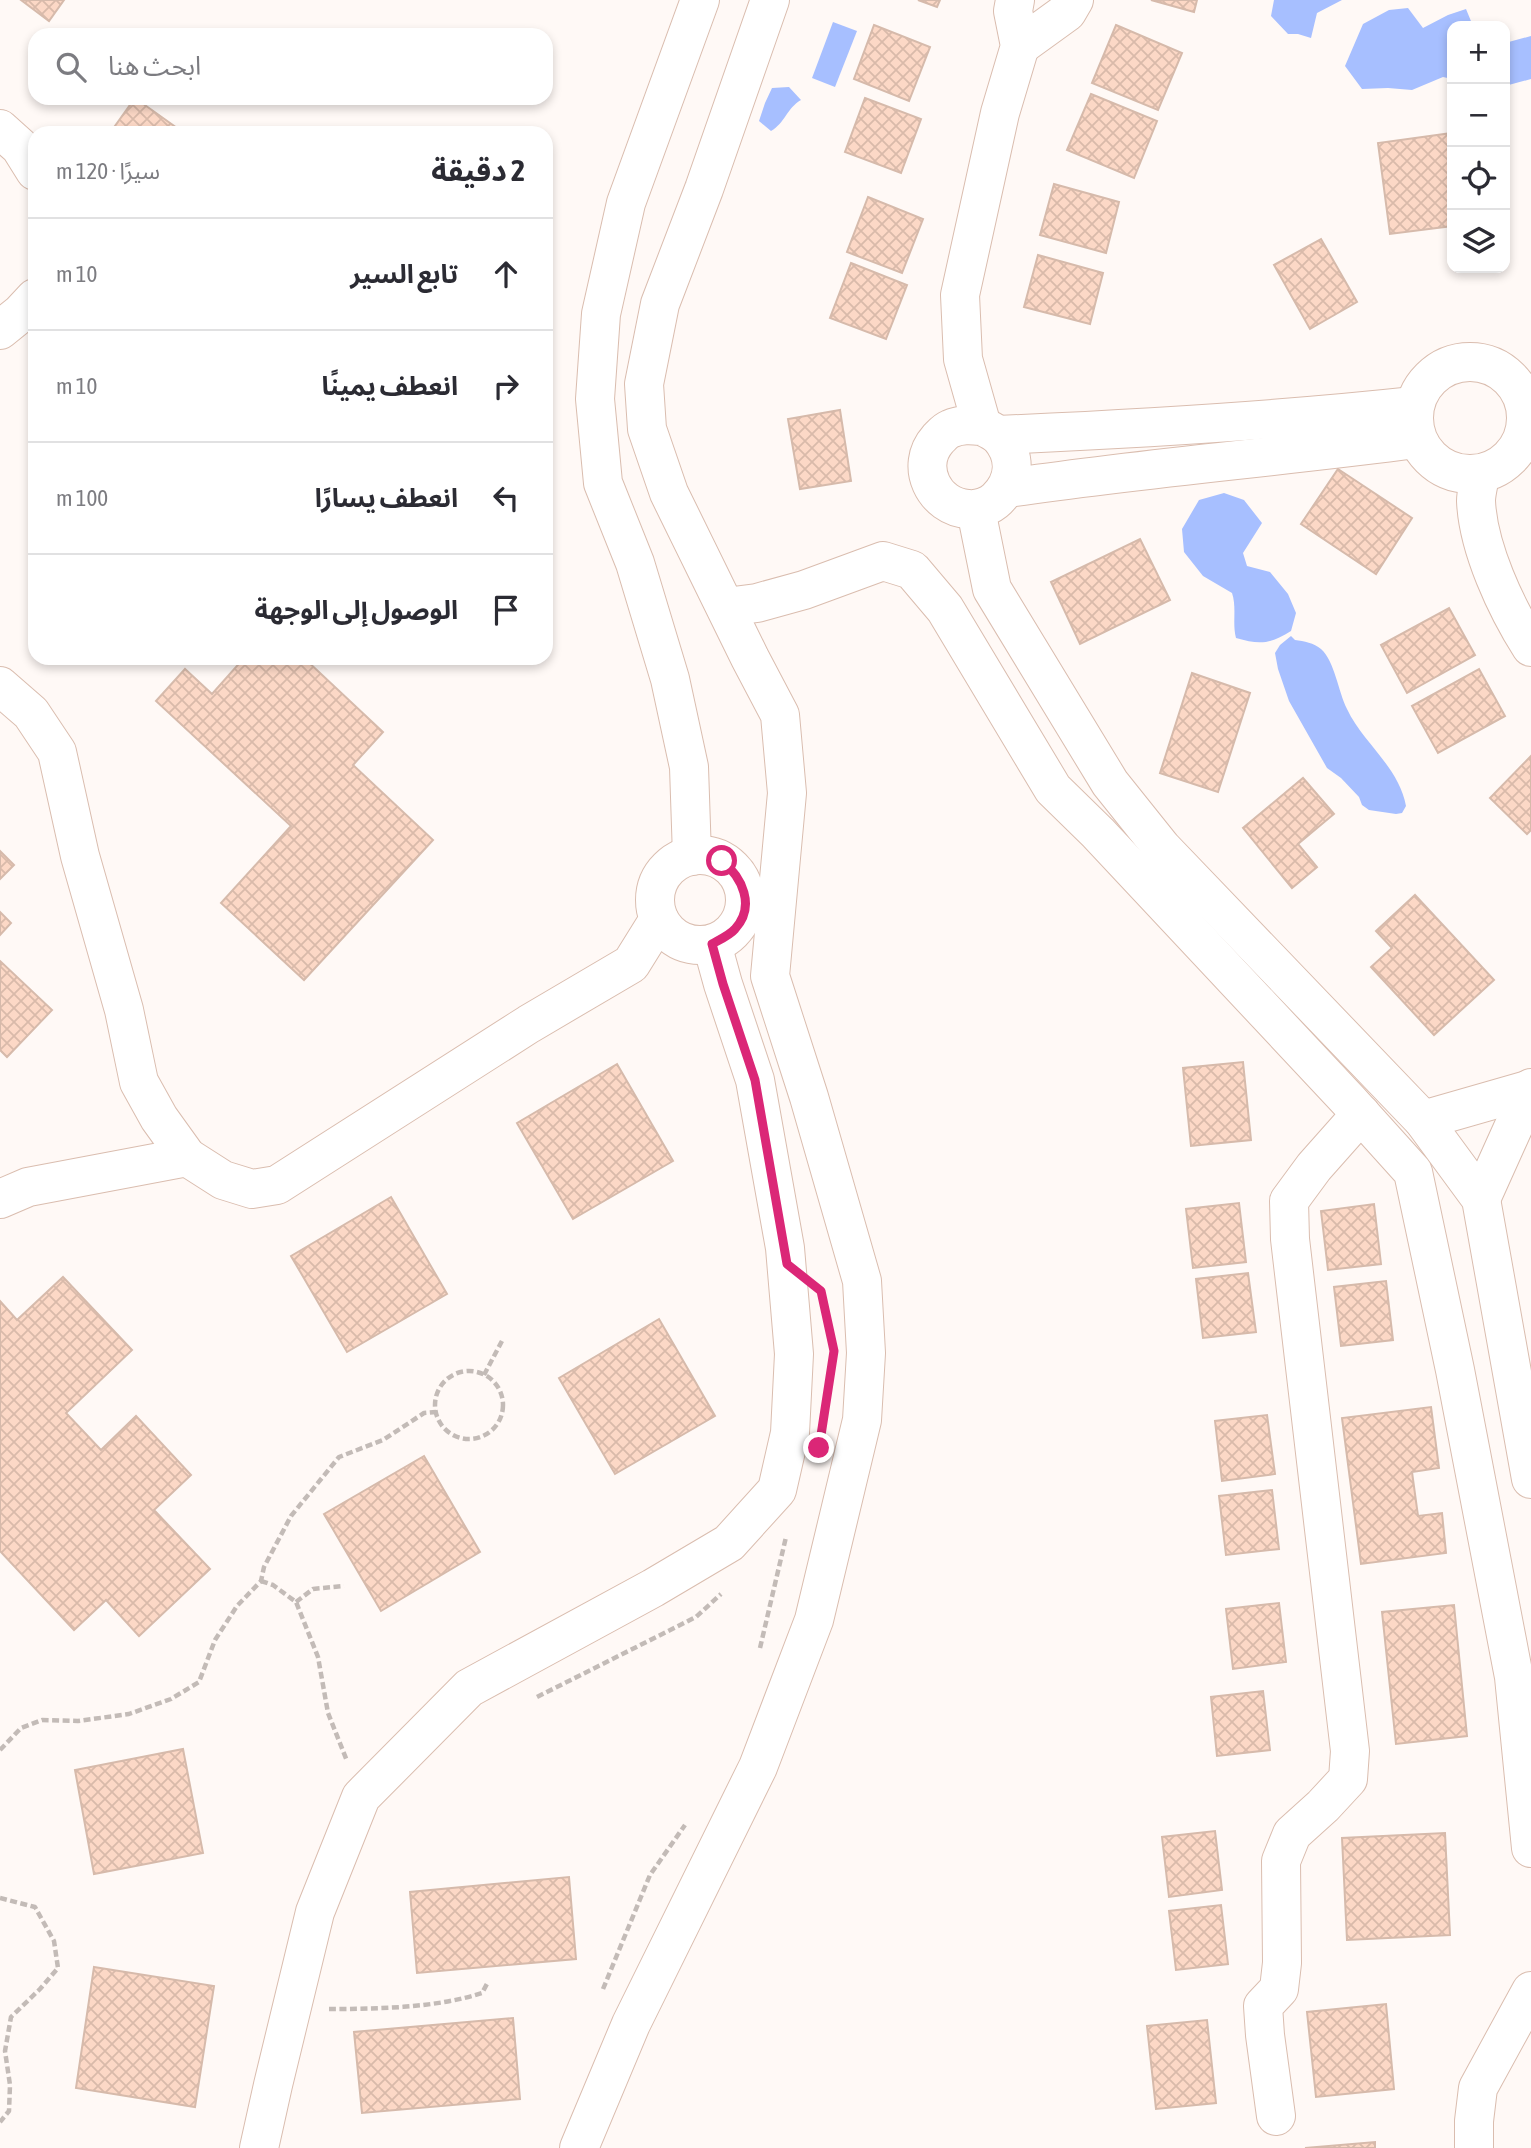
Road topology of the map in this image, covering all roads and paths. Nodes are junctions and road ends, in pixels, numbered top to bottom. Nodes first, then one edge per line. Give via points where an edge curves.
1 (700, 0) edge
2 (770, 0) edge
3 (1015, 0) edge
4 (1074, 0) edge
5 (1020, 46) junction
6 (0, 129) edge
7 (28, 160) edge
8 (28, 306) edge
9 (0, 330) edge
10 (1526, 392) edge
11 (1415, 422) junction
12 (990, 431) junction
13 (1528, 432) edge
14 (1480, 475) junction
15 (1007, 488) junction
16 (976, 510) junction
17 (726, 607) junction
18 (1531, 647) edge
19 (0, 686) edge
20 (692, 856) junction
21 (659, 919) junction
22 (712, 944) junction
23 (1531, 1088) edge
24 (1361, 1114) junction
25 (1423, 1120) junction
26 (187, 1157) junction
27 (0, 1199) edge
28 (1482, 1199) junction
29 (503, 1339) dead end
30 (484, 1375) junction
31 (436, 1412) junction
32 (1531, 1479) edge
33 (788, 1533) dead end
34 (783, 1546) junction
35 (773, 1553) dead end
36 (261, 1581) junction
37 (344, 1587) dead end
38 (723, 1591) dead end
39 (296, 1602) junction
40 (760, 1649) dead end
41 (536, 1698) dead end
42 (0, 1750) edge
43 (367, 1791) junction
44 (692, 1815) dead end
45 (1531, 1848) edge
46 (0, 1898) edge
47 (488, 1982) dead end
48 (1531, 1991) edge
49 (601, 1994) dead end
50 (294, 2001) junction
51 (1276, 2116) dead end
52 (0, 2122) edge
53 (259, 2148) edge
54 (579, 2148) edge
55 (1474, 2148) edge

1 - 20 street via 626,203 601,314 595,399 603,483 635,563 676,704 689,767
2 - 17 street via 660,304 644,384 647,429 669,493
3 - 5 street
4 - 5 street via 1067,12
5 - 12 street via 1000,113 960,295 963,359
6 - 7 street
8 - 9 street
10 - 11 street via 1485,363 1462,362 1440,369 1423,385
10 - 13 street
11 - 12 street via 1326,416 1156,428
11 - 14 street via 1431,461 1454,473
11 - 15 street via 1300,454 1114,472
12 - 15 street via 1009,451 1013,470
12 - 16 street via 963,425 947,429 932,446 927,464 930,483 941,499 957,509
13 - 14 street via 1500,467
14 - 18 street via 1476,500 1484,547 1515,622
15 - 16 street via 994,502
16 - 25 street via 992,589 1110,783 1162,848
17 - 24 street via 757,604 883,561 912,570 945,609 1053,789
17 - 54 street via 780,715 786,793 770,976 862,1281 866,1353 862,1420 814,1620 758,1767 631,2024
19 - 26 street via 31,713 57,752 79,856 124,1010 139,1082
20 - 21 street via 679,860 660,879 655,905
20 - 22 street via 722,861 743,884 746,900 736,929
21 - 22 street via 676,939 700,946
21 - 26 street via 631,964 277,1185 252,1189 223,1180
22 - 43 street via 755,1080 785,1248 794,1354 790,1433 777,1490 729,1543 469,1688
23 - 25 street
23 - 28 street
24 - 45 street via 1413,1172 1514,1676
24 - 51 street via 1289,1201 1350,1752 1348,1779 1292,1834 1281,1861 1279,1989 1263,2006
25 - 28 street
26 - 27 street via 28,1187
28 - 32 street
29 - 30 path
30 - 31 path via 466,1370 453,1374 436,1394
30 - 31 path via 500,1389 504,1402 502,1415 485,1435 459,1438 447,1432
31 - 36 path via 424,1413 383,1440 339,1457 291,1516
33 - 34 path
34 - 35 path
34 - 40 path
36 - 39 path
36 - 42 path via 237,1606 215,1640 200,1682 171,1699 129,1714 42,1720 21,1728
37 - 39 path via 313,1589
38 - 41 path via 696,1617
39 - 43 path via 318,1657 328,1713 346,1759
43 - 50 street via 316,1912
44 - 49 path via 650,1875
46 - 52 path via 34,1907 54,1941 58,1968 11,2017 5,2051 9,2111
47 - 50 path via 482,1993 462,1999 409,2005 327,2009
48 - 55 street via 1478,2088
50 - 53 street

